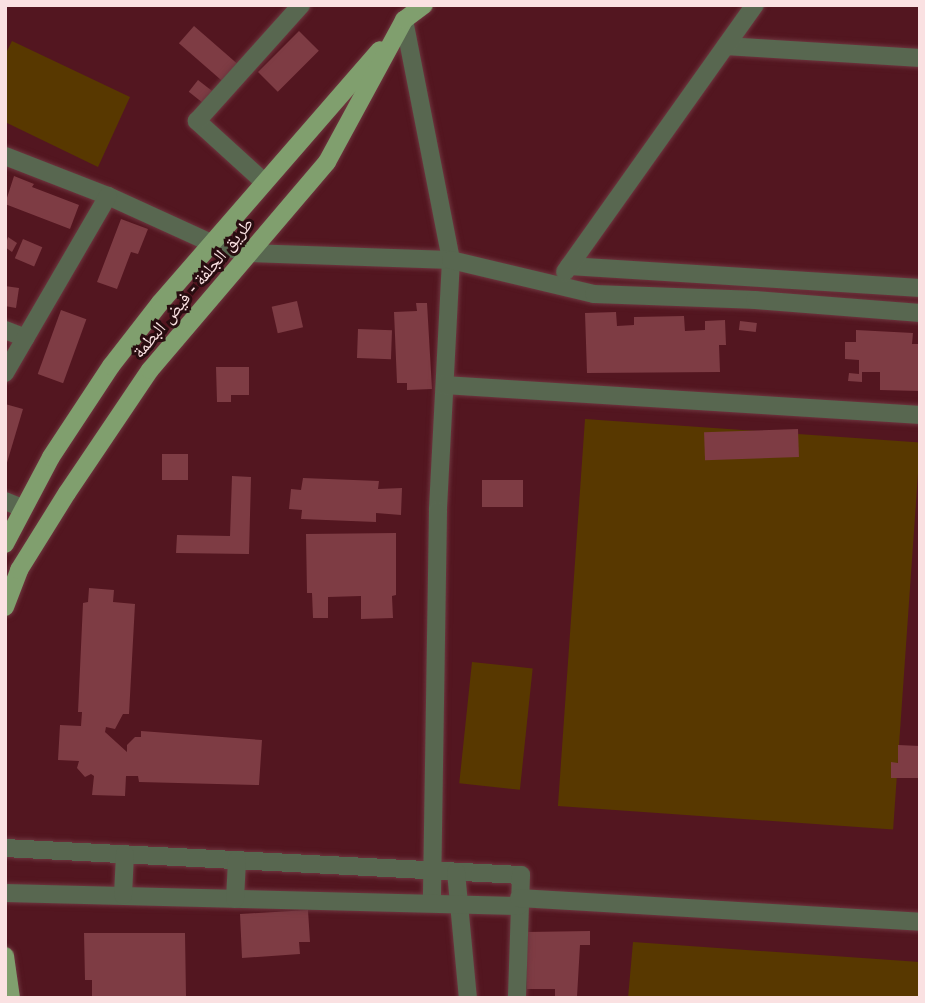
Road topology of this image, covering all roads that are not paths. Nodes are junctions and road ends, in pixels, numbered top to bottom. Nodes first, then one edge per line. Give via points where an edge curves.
1 (301, 5) edge
2 (424, 5) edge
3 (755, 5) edge
4 (404, 20) junction
5 (726, 46) junction
6 (920, 58) edge
7 (5, 156) edge
8 (264, 182) junction
9 (108, 196) junction
10 (211, 243) junction
11 (250, 253) junction
12 (452, 260) junction
13 (569, 266) junction
14 (555, 286) junction
15 (920, 288) edge
16 (920, 313) edge
17 (5, 330) edge
18 (26, 338) junction
19 (5, 373) edge
20 (445, 385) junction
21 (920, 415) edge
22 (14, 505) edge
23 (5, 544) edge
24 (5, 607) edge
25 (5, 848) edge
26 (125, 854) junction
27 (237, 860) junction
28 (435, 870) junction
29 (456, 872) junction
30 (5, 893) edge
31 (123, 895) junction
32 (235, 899) junction
33 (519, 902) junction
34 (432, 904) junction
35 (459, 905) junction
36 (920, 922) edge
37 (5, 956) edge
38 (11, 998) edge
39 (468, 998) edge
40 (517, 998) edge

1 - 8 street via 197,121
2 - 4 main road, طريق الجلفة - فيض البطمة
3 - 5 street
4 - 8 main road
4 - 11 main road, طريق الجلفة - فيض البطمة via 327,162
4 - 12 street
5 - 6 street
5 - 13 street
7 - 9 street
8 - 10 main road
9 - 10 street
9 - 18 street
10 - 11 street
10 - 22 main road via 111,366
11 - 12 street
11 - 24 main road, طريق الجلفة - فيض البطمة via 150,370 26,559
12 - 14 street
12 - 20 street
13 - 14 street
13 - 15 street
14 - 16 street via 594,294
17 - 18 street
18 - 19 street
20 - 21 street
20 - 28 street via 438,512
22 - 23 main road
25 - 26 street
26 - 27 street
26 - 31 street
27 - 28 street
27 - 32 street
28 - 29 street
28 - 34 street
29 - 33 street via 521,875
29 - 35 street
30 - 31 street
31 - 32 street
32 - 34 street
33 - 35 street
33 - 36 street
33 - 40 street
34 - 35 street
35 - 39 street
37 - 38 main road

